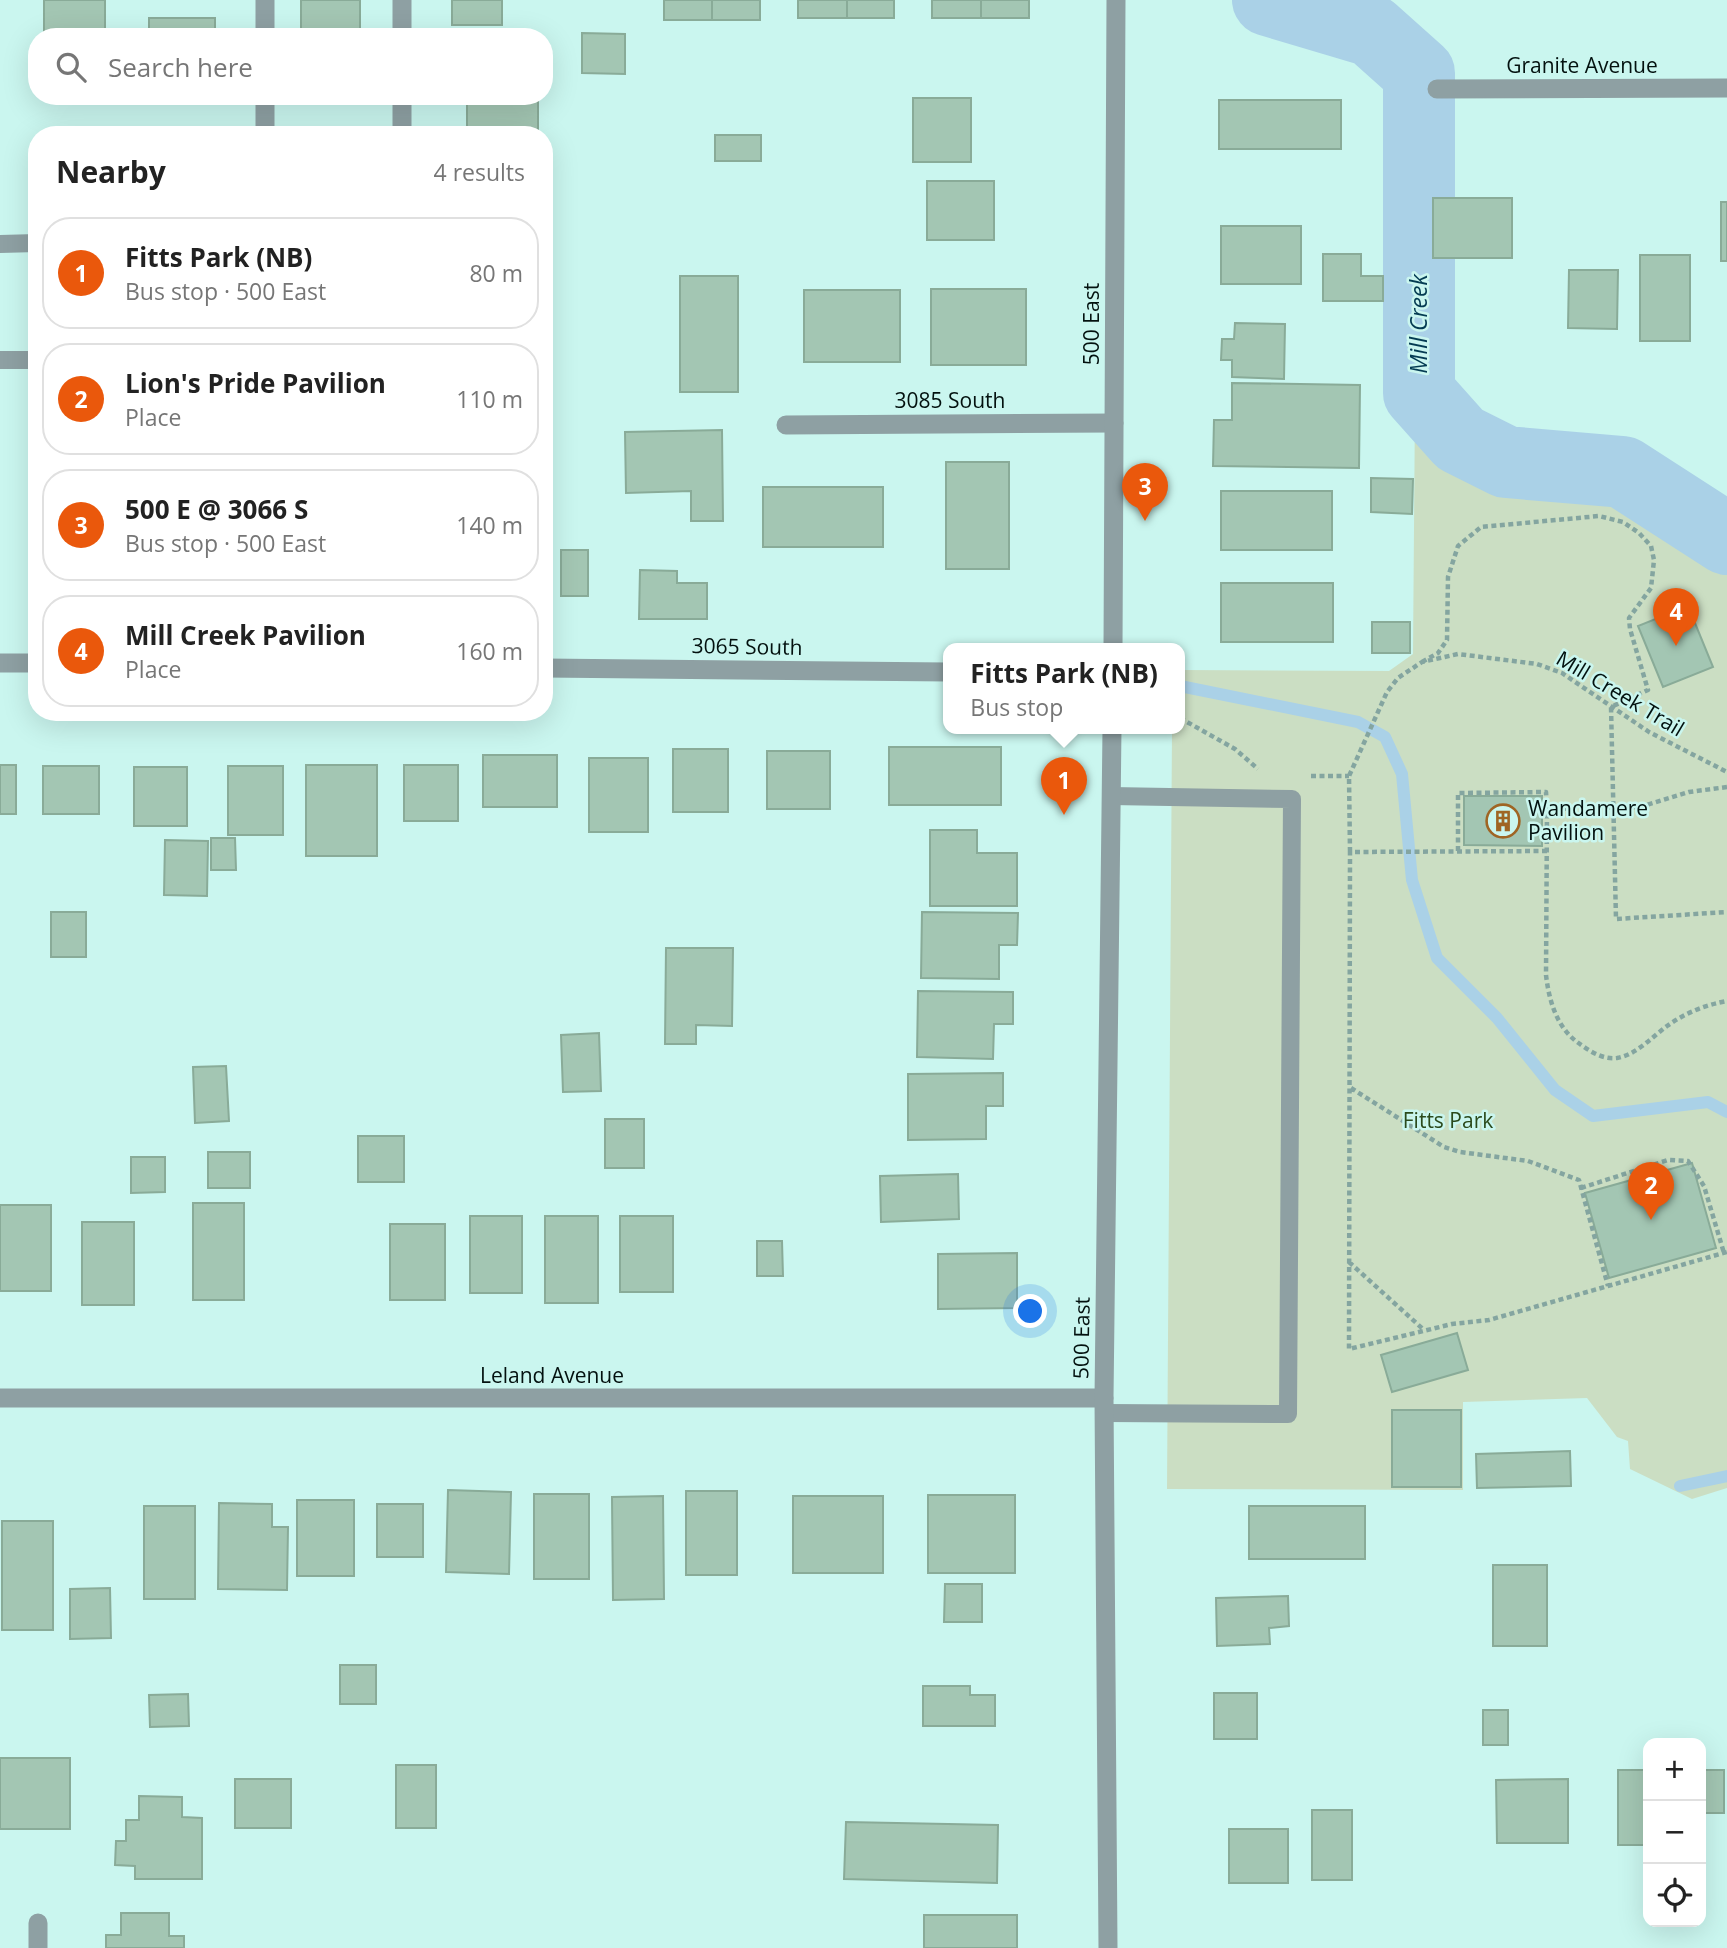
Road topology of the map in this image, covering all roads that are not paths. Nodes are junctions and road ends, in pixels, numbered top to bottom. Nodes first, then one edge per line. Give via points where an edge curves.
1 (265, 0) edge
2 (402, 0) edge
3 (1116, 0) edge
4 (265, 28) edge
5 (402, 28) edge
6 (1727, 88) edge
7 (1437, 89) dead end
8 (265, 105) edge
9 (402, 105) edge
10 (265, 126) edge
11 (402, 126) edge
12 (28, 243) edge
13 (0, 244) edge
14 (0, 360) edge
15 (28, 360) edge
16 (1114, 423) junction
17 (786, 425) dead end
18 (1113, 643) edge
19 (0, 663) edge
20 (28, 663) edge
21 (553, 668) edge
22 (943, 672) edge
23 (1112, 734) edge
24 (1111, 796) junction
25 (0, 1398) edge
26 (1104, 1406) junction
27 (38, 1923) dead end
28 (38, 1948) edge
29 (1108, 1948) edge

1 - 4 street
2 - 5 street
3 - 16 street, 500 East
6 - 7 street, Granite Avenue
8 - 10 street
9 - 11 street
12 - 13 lane
14 - 15 lane
16 - 17 street, 3085 South
16 - 18 street, 500 East
19 - 20 street
21 - 22 street, 3065 South
23 - 24 street, 500 East
24 - 26 street, 500 East
24 - 26 lane via 1292,799 1288,1413
25 - 26 street, Leland Avenue
26 - 29 street, 500 East
27 - 28 street

